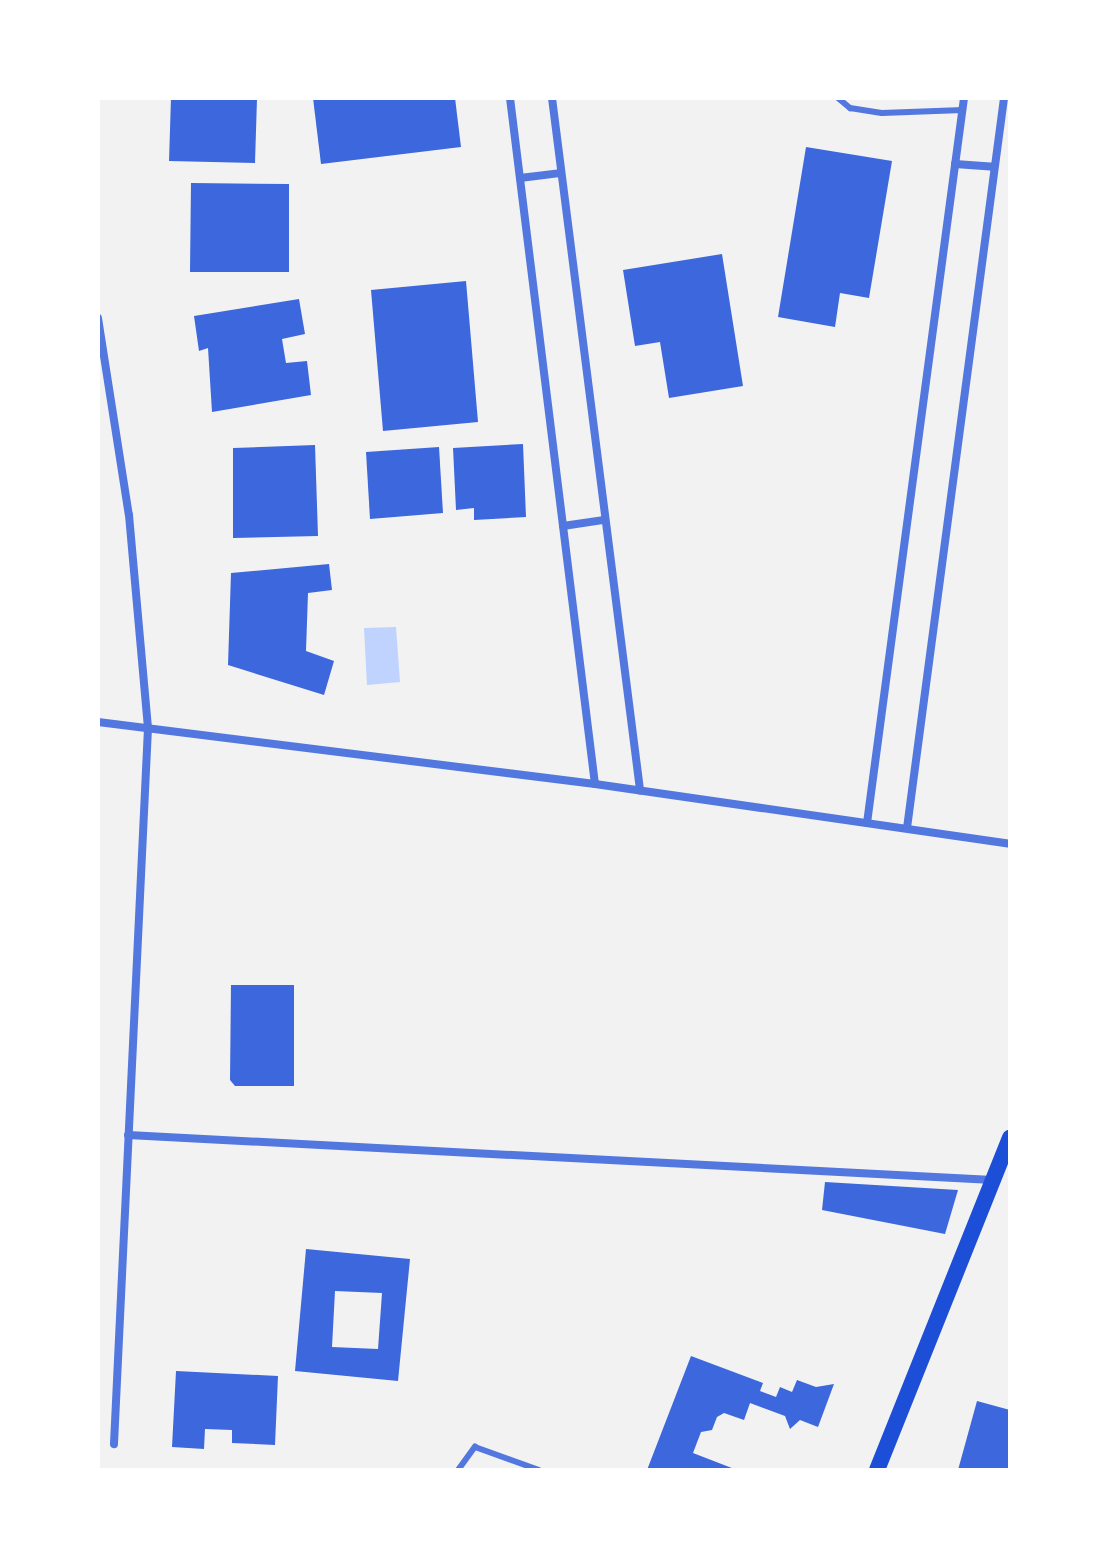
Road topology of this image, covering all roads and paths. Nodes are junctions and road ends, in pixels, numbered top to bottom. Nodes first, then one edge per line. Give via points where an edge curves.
1 (510, 98) edge
2 (552, 98) edge
3 (838, 98) edge
4 (964, 98) edge
5 (1004, 98) edge
6 (963, 110) junction
7 (955, 164) junction
8 (994, 167) junction
9 (558, 173) junction
10 (520, 178) junction
11 (98, 318) edge
12 (603, 520) junction
13 (563, 526) junction
14 (98, 722) edge
15 (148, 728) junction
16 (595, 784) junction
17 (640, 790) junction
18 (867, 823) junction
19 (907, 828) junction
20 (1010, 844) edge
21 (128, 1135) junction
22 (1010, 1138) edge
23 (993, 1180) junction
24 (114, 1444) dead end
25 (458, 1470) edge
26 (539, 1470) edge
27 (877, 1470) edge

1 - 10 street
2 - 9 street
3 - 6 lane via 850,108 882,113
4 - 6 street
5 - 8 street
6 - 7 street
7 - 8 street
7 - 18 street
8 - 19 street
9 - 10 street
9 - 12 street
10 - 13 street
11 - 15 street via 129,515
12 - 13 street
12 - 17 street
13 - 16 street
14 - 15 street
15 - 16 street
15 - 21 street
16 - 17 street
17 - 18 street
18 - 19 street
19 - 20 street
21 - 23 street
21 - 24 street
22 - 23 main road
23 - 27 main road
25 - 26 lane via 475,1447

